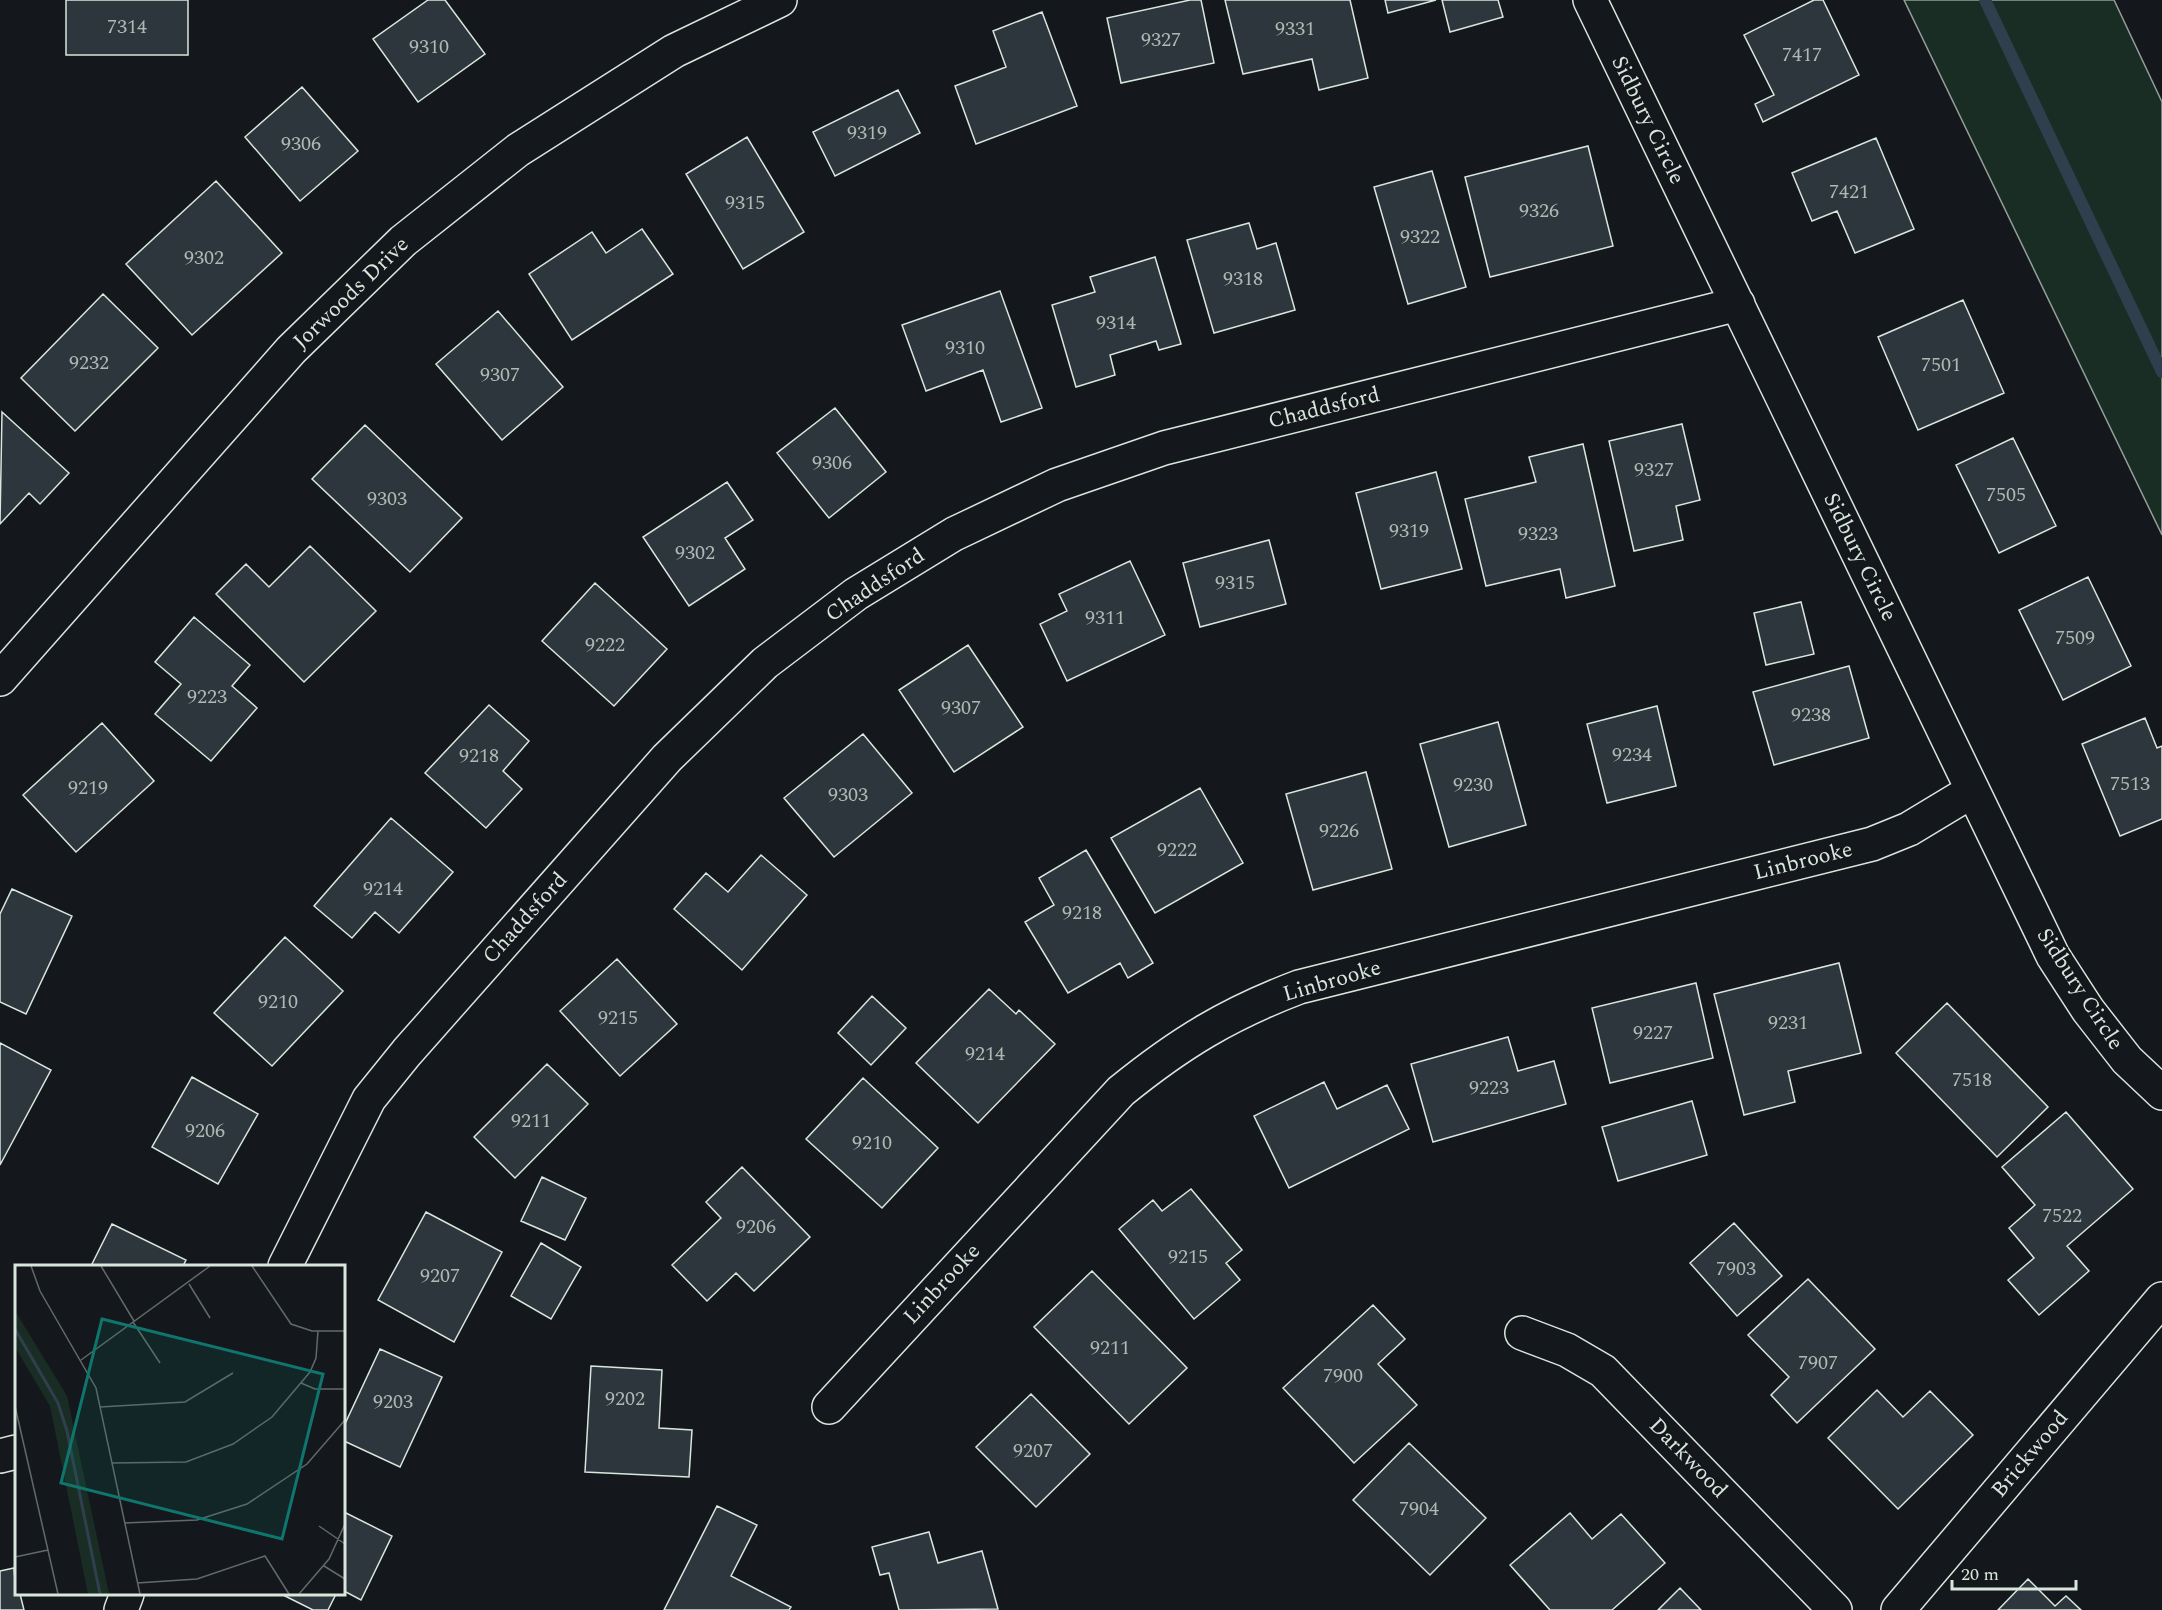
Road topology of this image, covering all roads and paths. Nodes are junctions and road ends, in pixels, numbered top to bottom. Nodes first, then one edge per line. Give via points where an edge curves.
1 (780, 0) edge
2 (1590, 0) edge
3 (1738, 304) junction
4 (0, 680) edge
5 (1972, 791) junction
6 (2162, 1093) edge
7 (286, 1265) edge
8 (2162, 1299) edge
9 (1522, 1333) dead end
10 (829, 1407) dead end
11 (15, 1452) edge
12 (0, 1456) edge
13 (125, 1595) edge
14 (121, 1610) edge
15 (1835, 1610) edge
16 (1898, 1610) edge

1 - 4 street, Jorwoods Drive via 674,51 518,150 403,241 291,350
2 - 3 street, Sidbury Circle
3 - 5 street, Sidbury Circle
3 - 7 street, Chaddsford via 1164,448 1057,485 964,529 856,594 765,663 667,758 407,1052 369,1099
5 - 6 street, Sidbury Circle via 2053,956 2127,1060
5 - 10 street, Linbrooke via 1909,829 1872,844 1299,987 1205,1029 1121,1091
8 - 16 street, Brickwood
9 - 15 street, Darkwood via 1567,1350 1603,1371
11 - 12 street
13 - 14 street

